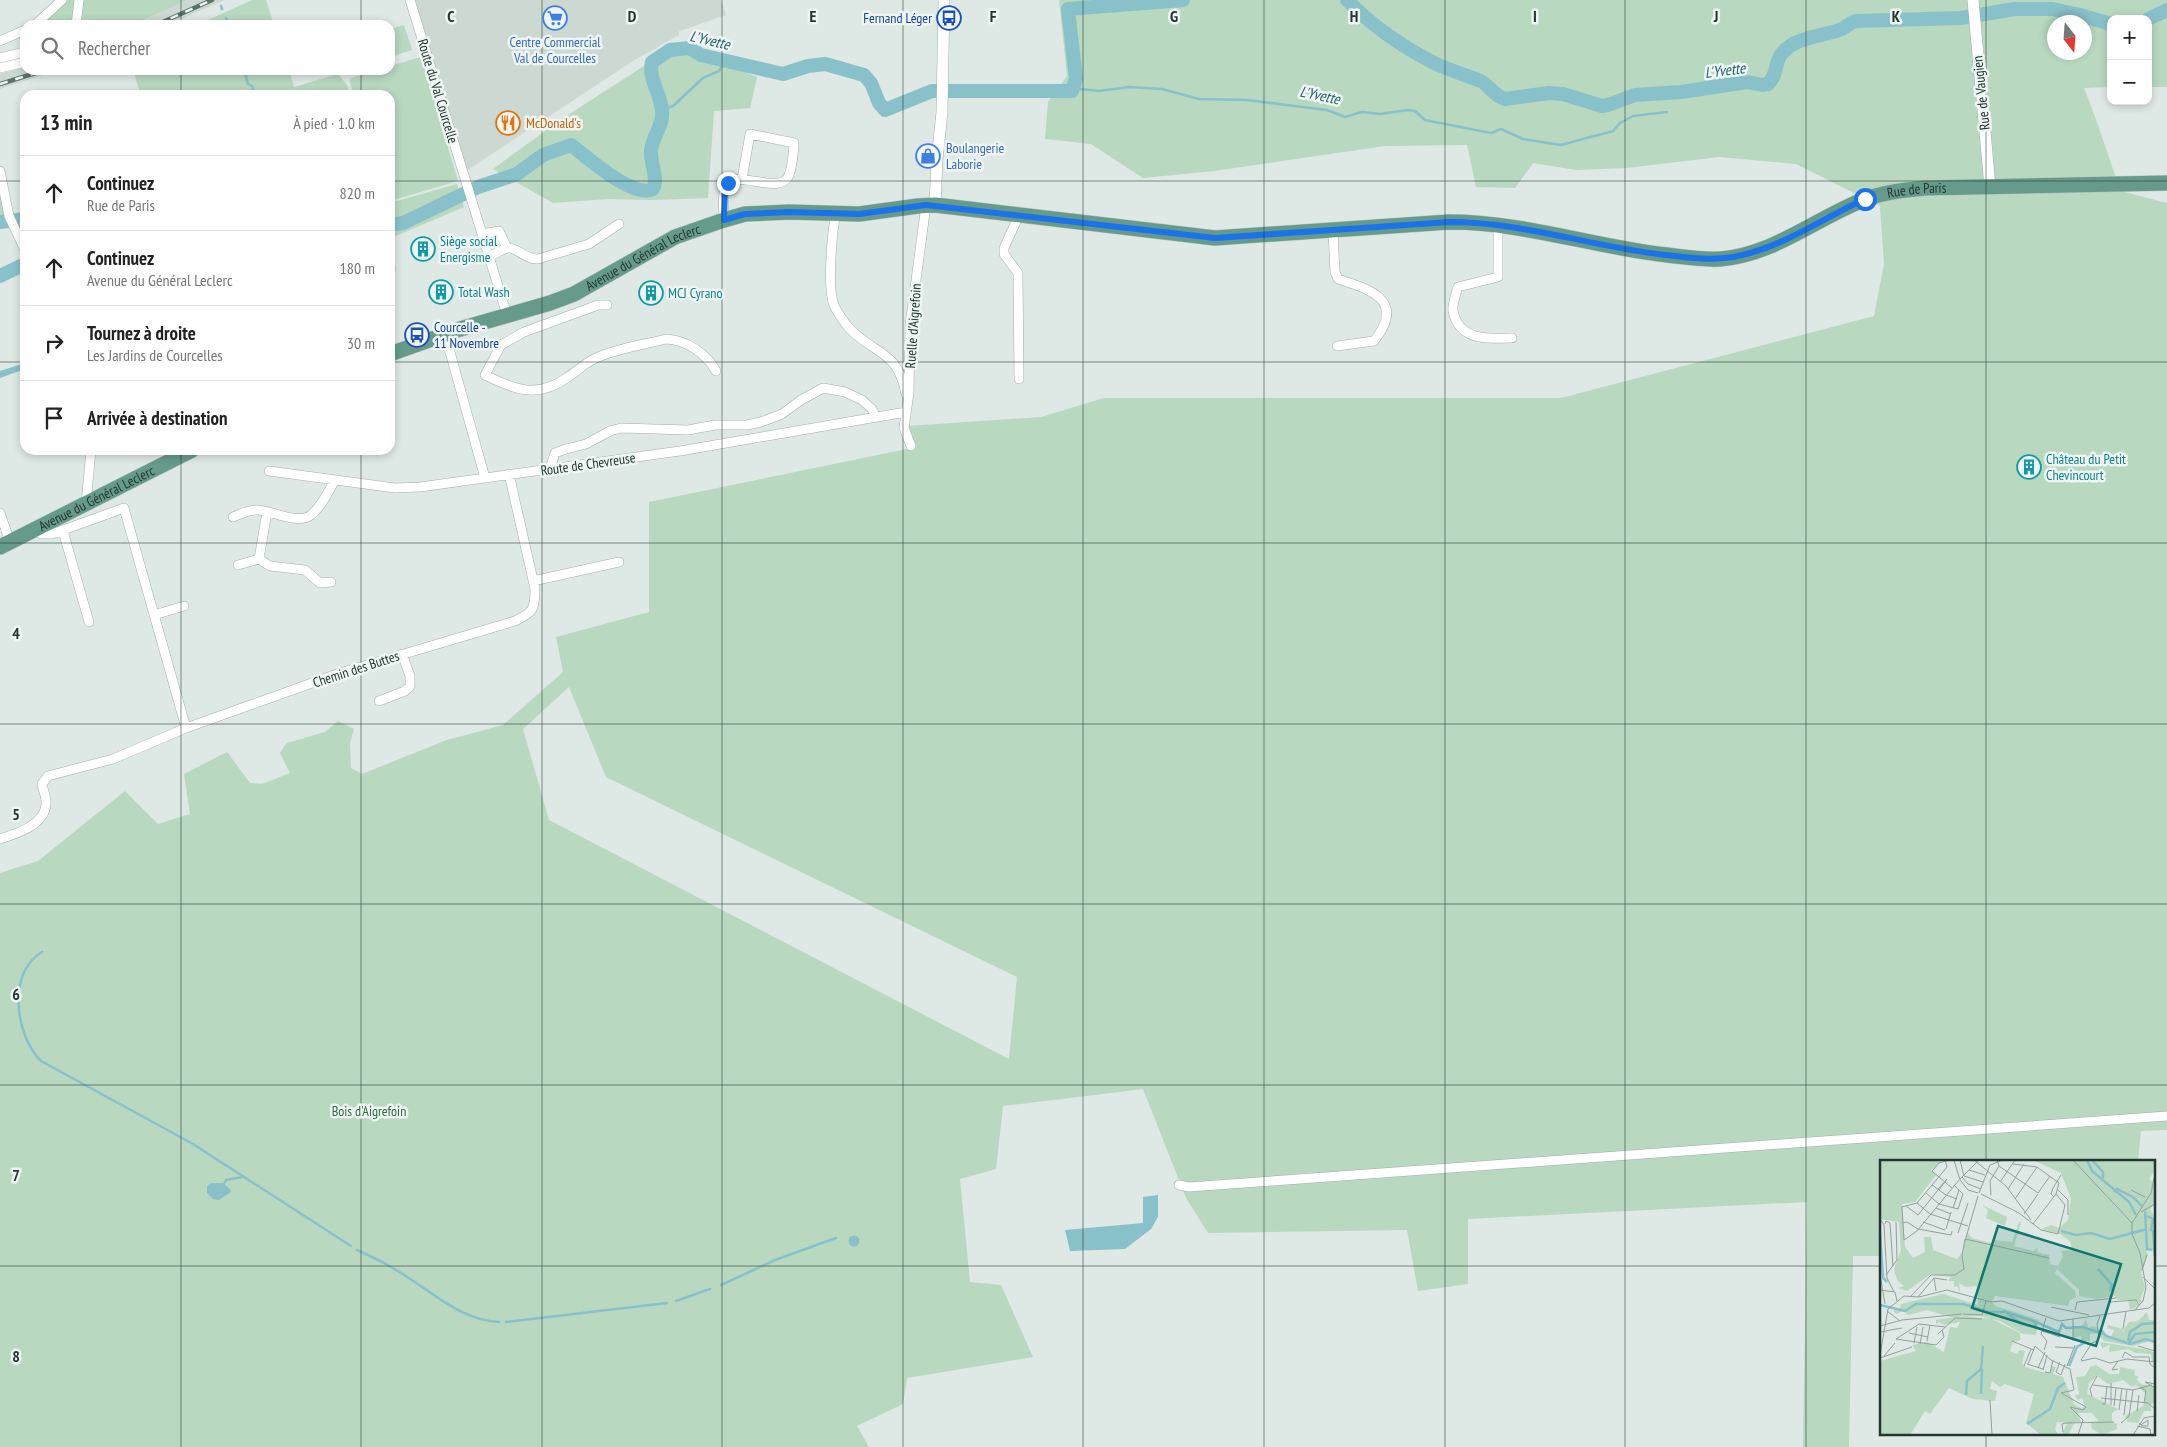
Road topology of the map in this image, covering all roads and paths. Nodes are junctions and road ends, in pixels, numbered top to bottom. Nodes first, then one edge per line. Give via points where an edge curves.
1 (62, 0) edge
2 (79, 0) edge
3 (410, 0) edge
4 (944, 0) edge
5 (1973, 3) edge
6 (40, 20) edge
7 (77, 20) edge
8 (20, 32) edge
9 (0, 41) edge
10 (20, 53) edge
11 (0, 58) edge
12 (20, 63) edge
13 (0, 68) edge
14 (0, 171) edge
15 (742, 179) junction
16 (2167, 183) edge
17 (1990, 187) junction
18 (931, 205) junction
19 (836, 213) junction
20 (1019, 215) junction
21 (724, 220) junction
22 (619, 224) dead end
23 (1498, 224) junction
24 (1333, 231) junction
25 (482, 234) junction
26 (20, 240) edge
27 (507, 248) junction
28 (489, 257) junction
29 (607, 305) dead end
30 (507, 315) junction
31 (445, 334) junction
32 (1512, 338) dead end
33 (1337, 346) dead end
34 (395, 352) edge
35 (716, 371) dead end
36 (1019, 379) dead end
37 (904, 410) junction
38 (875, 416) junction
39 (911, 446) dead end
40 (91, 455) edge
41 (182, 455) edge
42 (550, 469) junction
43 (268, 471) dead end
44 (509, 474) junction
45 (485, 478) junction
46 (335, 480) junction
47 (86, 504) junction
48 (267, 512) junction
49 (0, 513) edge
50 (232, 517) dead end
51 (36, 529) junction
52 (63, 530) junction
53 (5, 544) edge
54 (259, 559) junction
55 (619, 562) dead end
56 (238, 565) dead end
57 (331, 582) dead end
58 (533, 582) junction
59 (184, 606) dead end
60 (154, 615) junction
61 (89, 622) dead end
62 (402, 654) junction
63 (379, 701) dead end
64 (186, 728) junction
65 (0, 839) edge
66 (2167, 1116) edge
67 (1179, 1185) dead end

1 - 6 street
2 - 7 street
3 - 25 street, Route du Val Courcelle
4 - 18 street via 942,112
5 - 17 street, Rue de Vaugien
8 - 9 street
10 - 11 street
12 - 13 street
14 - 26 street via 9,216
15 - 15 street via 770,184 785,180 789,176 794,143 750,134
15 - 21 street via 728,183 725,188
16 - 17 main road, Rue de Paris
17 - 23 main road, Rue de Paris via 1897,191 1865,199 1766,248 1720,259 1644,253
18 - 19 main road, Avenue du Général Leclerc via 859,214
18 - 20 main road, Rue de Paris
18 - 37 street, Ruelle d'Aigrefoin via 910,325
19 - 21 main road, Avenue du Général Leclerc via 754,214
19 - 37 street via 831,266 833,304 851,330 888,356 898,368 904,387
20 - 24 main road, Rue de Paris via 1215,238
20 - 36 street via 1004,248 1004,254 1018,273
21 - 30 main road, Avenue du Général Leclerc via 675,237 574,294
22 - 27 street via 589,244 538,259 530,259 513,248
23 - 24 main road, Rue de Paris via 1450,222
23 - 32 street via 1498,277 1458,287 1453,310 1459,327 1470,336
24 - 33 street via 1338,279 1377,294 1387,317 1384,329 1374,341
25 - 27 street via 500,231
25 - 28 street
27 - 28 street
28 - 30 street
29 - 35 street via 598,305 524,332 501,345 485,375 520,390 544,390 554,387 588,361 604,354 666,338 691,346
30 - 31 main road, Avenue du Général Leclerc
31 - 34 main road, Avenue du Général Leclerc
31 - 45 street
37 - 38 street, Route de Chevreuse
37 - 39 street, Ruelle d'Aigrefoin via 904,428
38 - 42 street, Route de Chevreuse via 680,451
38 - 42 street via 872,408 862,400 845,392 823,388 782,414 747,425 669,431 633,427 610,431 586,444 555,453
40 - 47 street
41 - 47 main road, Avenue du Général Leclerc
42 - 44 street, Route de Chevreuse
43 - 46 street, Route de Chevreuse
44 - 45 street, Route de Chevreuse
44 - 58 street, Chemin des Buttes
45 - 46 street, Route de Chevreuse via 395,488
46 - 48 street via 310,515 301,519
47 - 51 main road, Avenue du Général Leclerc
48 - 50 street via 248,511
48 - 54 street
49 - 53 street
51 - 52 street via 41,534
51 - 53 main road, Avenue du Général Leclerc
52 - 60 street via 124,508
52 - 61 street
54 - 56 street
54 - 57 street via 270,566 305,570 320,583
55 - 58 street
58 - 62 street, Chemin des Buttes via 535,606 515,622
59 - 60 street
60 - 64 street
62 - 63 street via 410,686
62 - 64 street, Chemin des Buttes
64 - 65 street, Chemin des Buttes via 113,759 48,776 42,784 46,800 43,815 26,828
66 - 67 street via 1189,1187

